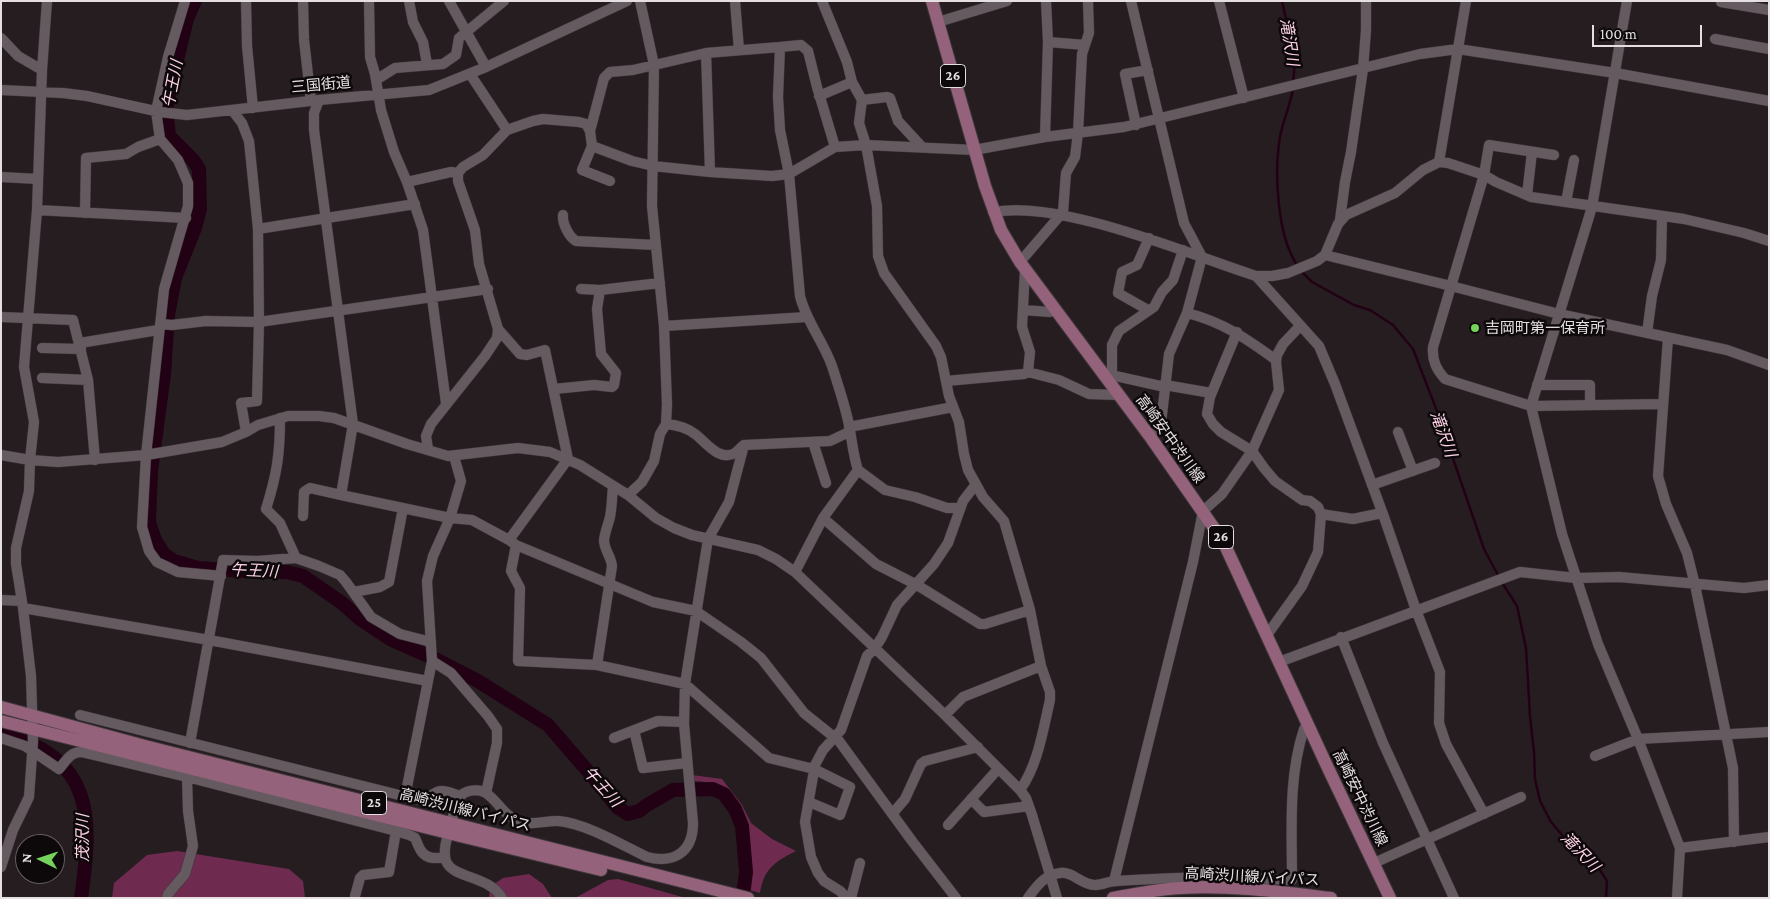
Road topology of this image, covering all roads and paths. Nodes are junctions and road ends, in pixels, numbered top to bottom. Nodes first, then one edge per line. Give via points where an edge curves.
1 (47, 1) edge
2 (184, 1) edge
3 (246, 1) edge
4 (303, 1) edge
5 (369, 1) edge
6 (409, 1) edge
7 (449, 1) edge
8 (504, 1) edge
9 (627, 1) edge
10 (640, 1) edge
11 (735, 1) edge
12 (822, 1) edge
13 (932, 1) edge
14 (1007, 1) edge
15 (1046, 1) edge
16 (1088, 1) edge
17 (1132, 1) edge
18 (1218, 1) edge
19 (1466, 1) edge
20 (1627, 1) edge
21 (1721, 2) edge
22 (992, 3) edge
23 (1369, 4) edge
24 (1769, 10) edge
25 (938, 22) junction
26 (466, 33) junction
27 (1, 38) edge
28 (1715, 39) dead end
29 (1048, 42) junction
30 (1085, 45) junction
31 (780, 46) junction
32 (1458, 48) junction
33 (1769, 49) edge
34 (739, 50) junction
35 (706, 53) junction
36 (427, 64) junction
37 (654, 65) junction
38 (486, 67) junction
39 (1363, 68) junction
40 (42, 70) junction
41 (1148, 70) junction
42 (1615, 73) junction
43 (470, 74) junction
44 (376, 80) junction
45 (852, 82) junction
46 (1, 90) edge
47 (42, 91) junction
48 (379, 96) junction
49 (820, 96) junction
50 (1244, 98) junction
51 (315, 100) junction
52 (862, 100) junction
53 (1769, 101) edge
54 (253, 108) junction
55 (232, 110) junction
56 (158, 111) junction
57 (1160, 120) junction
58 (1136, 125) junction
59 (507, 130) junction
60 (590, 131) junction
61 (1078, 133) junction
62 (1045, 137) junction
63 (160, 140) junction
64 (866, 145) junction
65 (592, 146) junction
66 (835, 147) junction
67 (922, 147) junction
68 (974, 150) junction
69 (1532, 152) junction
70 (1554, 155) dead end
71 (1574, 160) dead end
72 (1439, 162) junction
73 (653, 166) junction
74 (710, 172) junction
75 (458, 173) junction
76 (788, 174) junction
77 (1484, 175) junction
78 (1, 177) edge
79 (38, 179) junction
80 (610, 181) dead end
81 (407, 182) junction
82 (1527, 195) junction
83 (1566, 202) junction
84 (415, 204) junction
85 (1592, 207) junction
86 (37, 210) junction
87 (85, 212) junction
88 (993, 212) junction
89 (1062, 214) junction
90 (564, 215) dead end
91 (1662, 216) junction
92 (186, 218) junction
93 (325, 219) junction
94 (1340, 220) junction
95 (258, 229) junction
96 (1149, 238) junction
97 (1769, 241) edge
98 (656, 245) junction
99 (1183, 250) junction
100 (1202, 257) junction
101 (1321, 258) junction
102 (1022, 266) junction
103 (1256, 276) junction
104 (660, 283) junction
105 (1450, 286) junction
106 (488, 289) junction
107 (581, 289) dead end
108 (600, 290) junction
109 (433, 296) junction
110 (1055, 309) junction
111 (338, 310) junction
112 (1023, 310) junction
113 (1148, 310) junction
114 (1188, 312) junction
115 (1559, 314) junction
116 (1, 317) edge
117 (807, 317) junction
118 (29, 318) junction
119 (259, 322) junction
120 (160, 326) junction
121 (664, 326) junction
122 (1300, 326) junction
123 (498, 329) junction
124 (1237, 332) junction
125 (1647, 333) junction
126 (1668, 338) junction
127 (81, 346) junction
128 (42, 348) dead end
129 (1276, 360) junction
130 (1769, 365) edge
131 (1028, 372) junction
132 (42, 378) dead end
133 (1110, 379) junction
134 (88, 380) junction
135 (946, 381) junction
136 (1537, 385) junction
137 (1165, 386) junction
138 (554, 389) junction
139 (1211, 393) junction
140 (1118, 395) junction
141 (446, 403) junction
142 (1664, 404) junction
143 (1590, 405) junction
144 (1531, 406) junction
145 (953, 407) junction
146 (280, 418) junction
147 (353, 424) junction
148 (666, 424) junction
149 (849, 429) junction
150 (246, 432) junction
151 (1398, 432) dead end
152 (1151, 438) junction
153 (813, 442) junction
154 (744, 445) junction
155 (428, 449) junction
156 (1252, 450) junction
157 (1, 455) edge
158 (151, 455) junction
159 (454, 456) junction
160 (568, 459) junction
161 (30, 460) junction
162 (95, 460) junction
163 (1435, 463) dead end
164 (858, 470) junction
165 (1413, 471) junction
166 (826, 483) dead end
167 (976, 484) junction
168 (1372, 485) junction
169 (613, 486) junction
170 (341, 495) junction
171 (628, 495) junction
172 (403, 508) junction
173 (960, 508) junction
174 (1203, 511) junction
175 (1382, 513) junction
176 (1321, 514) junction
177 (303, 516) dead end
178 (450, 518) junction
179 (823, 518) junction
180 (708, 539) junction
181 (513, 542) junction
182 (296, 558) junction
183 (795, 572) junction
184 (222, 575) junction
185 (1576, 578) junction
186 (609, 584) junction
187 (917, 585) junction
188 (1695, 585) junction
189 (1769, 585) edge
190 (354, 592) junction
191 (1, 600) edge
192 (22, 604) junction
193 (1030, 610) junction
194 (1416, 610) junction
195 (696, 611) junction
196 (1267, 635) junction
197 (1342, 637) junction
198 (209, 640) junction
199 (431, 643) junction
200 (875, 648) junction
201 (432, 660) junction
202 (1279, 662) junction
203 (597, 665) junction
204 (1041, 666) junction
205 (428, 682) junction
206 (685, 684) junction
207 (1, 706) edge
208 (31, 714) junction
209 (80, 715) dead end
210 (945, 715) junction
211 (1, 721) edge
212 (684, 722) junction
213 (1308, 726) junction
214 (634, 730) junction
215 (1769, 732) edge
216 (1725, 735) junction
217 (835, 737) junction
218 (1, 738) edge
219 (614, 738) dead end
220 (1638, 739) junction
221 (33, 742) junction
222 (190, 743) junction
223 (978, 747) junction
224 (1595, 756) dead end
225 (687, 764) junction
226 (814, 769) junction
227 (998, 769) junction
228 (187, 777) junction
229 (1020, 790) junction
230 (486, 793) junction
231 (460, 796) junction
232 (405, 797) junction
233 (1521, 797) dead end
234 (971, 799) junction
235 (809, 802) junction
236 (1029, 806) junction
237 (893, 814) junction
238 (1484, 814) junction
239 (948, 825) dead end
240 (450, 828) junction
241 (396, 831) junction
242 (1769, 837) edge
243 (1429, 840) junction
244 (1734, 842) junction
245 (1680, 848) junction
246 (445, 857) junction
247 (860, 863) dead end
248 (1374, 863) junction
249 (1, 867) edge
250 (1050, 876) junction
251 (1114, 881) junction
252 (355, 896) dead end
253 (501, 896) edge
254 (167, 898) edge
255 (716, 898) edge
256 (748, 898) edge
257 (847, 898) edge
258 (851, 898) edge
259 (956, 898) edge
260 (1028, 898) edge
261 (1057, 898) edge
262 (1113, 898) edge
263 (1331, 898) edge
264 (1390, 898) edge
265 (1454, 898) edge
266 (1677, 898) edge

1 - 40 street
2 - 56 street
3 - 54 street
4 - 51 street via 304,40
5 - 44 street via 370,57
6 - 36 street via 412,22 423,42
7 - 26 street
8 - 26 street
9 - 38 street, 三国街道
10 - 37 street
11 - 34 street
12 - 45 street
13 - 25 main road, 高崎安中渋川線 / 26
14 - 22 street
15 - 29 street
16 - 30 street via 1089,33
17 - 41 street
18 - 50 street
19 - 32 street
20 - 42 street
21 - 24 street
22 - 25 street
23 - 39 street
25 - 68 main road, 高崎安中渋川線 / 26
26 - 36 street via 459,38 456,55 443,64
26 - 38 street
27 - 40 street via 18,56
28 - 33 street
29 - 30 street
29 - 62 street
30 - 61 street
31 - 34 street
31 - 49 street via 801,45 808,51
31 - 76 street via 778,106
32 - 39 street
32 - 42 street
32 - 72 street
34 - 35 street
35 - 37 street
35 - 74 street
36 - 44 street via 395,68
37 - 60 street via 606,74
37 - 73 street
38 - 43 street, 三国街道
39 - 50 street
39 - 94 street
40 - 47 street
41 - 57 street
41 - 58 street via 1125,74
42 - 53 street
42 - 85 street
43 - 48 street, 三国街道 via 429,90
43 - 59 street
44 - 48 street
45 - 49 street
45 - 52 street
46 - 47 street, 三国街道
47 - 56 street, 三国街道 via 88,96
47 - 79 street
48 - 51 street, 三国街道
48 - 81 street via 394,152
49 - 66 street
50 - 57 street
51 - 54 street, 三国街道
51 - 93 street via 314,130
52 - 64 street via 860,123
52 - 67 street via 890,98 898,121
54 - 55 street, 三国街道
55 - 56 street, 三国街道 via 187,115
55 - 95 street via 250,141
56 - 63 street
57 - 58 street
57 - 100 street via 1184,223
58 - 61 street
59 - 60 street via 543,119 579,122 586,124
59 - 75 street via 483,155
60 - 65 street
61 - 62 street
61 - 89 street via 1075,157 1066,173
62 - 68 street
63 - 87 street via 126,154 86,158
63 - 92 street via 178,160 188,183
64 - 66 street
64 - 67 street
64 - 135 street via 877,206 878,256 884,273 936,346
65 - 73 street
65 - 80 street via 582,170
66 - 76 street
67 - 68 street
68 - 88 main road, 高崎安中渋川線 / 26
69 - 70 street
69 - 77 street via 1489,146
69 - 82 street
71 - 83 street
72 - 77 street
72 - 94 street via 1423,170 1395,193 1353,210
73 - 74 street
73 - 98 street via 652,206
74 - 76 street
75 - 81 street
75 - 106 street
76 - 117 street via 800,296
77 - 82 street
77 - 105 street
78 - 79 street
79 - 86 street
81 - 84 street
82 - 83 street
83 - 85 street
84 - 93 street
84 - 109 street via 423,230
85 - 91 street
85 - 115 street
86 - 87 street
86 - 118 street
87 - 92 street
88 - 89 street via 1011,209
88 - 102 main road, 高崎安中渋川線 / 26
89 - 96 street
89 - 102 street
90 - 98 street via 563,221 576,241
91 - 97 street
91 - 125 street via 1661,260
92 - 120 street via 164,288
93 - 95 street
93 - 111 street
94 - 101 street
95 - 119 street
96 - 99 street
96 - 113 street via 1137,265 1122,272 1118,293
98 - 104 street
99 - 100 street
99 - 113 street via 1173,280 1154,307
100 - 103 street
100 - 114 street
101 - 103 street via 1288,273
101 - 105 street
102 - 110 main road, 高崎安中渋川線 / 26
102 - 112 street
103 - 122 street
104 - 108 street
104 - 121 street
105 - 115 street
105 - 144 street via 1433,347 1432,359 1439,373 1445,379
106 - 109 street
106 - 123 street
107 - 108 street
108 - 138 street via 601,354 616,373 614,385
109 - 111 street
109 - 141 street
110 - 112 street via 1050,312
110 - 133 main road, 高崎安中渋川線 / 26
111 - 119 street
111 - 147 street
112 - 131 street via 1022,327 1030,352
113 - 133 street via 1118,331 1112,345
114 - 124 street
114 - 137 street via 1170,354
115 - 125 street
115 - 136 street
116 - 118 street
117 - 121 street
117 - 149 street via 831,362
118 - 127 street via 73,320
118 - 161 street via 24,367 34,422
119 - 120 street via 206,321
119 - 150 street via 257,401 241,403
120 - 127 street
120 - 158 street
121 - 148 street
122 - 129 street via 1283,344
122 - 168 street via 1319,346
123 - 138 street via 520,354 545,350
123 - 141 street via 497,338 485,356
124 - 129 street
124 - 139 street
125 - 126 street
126 - 130 street via 1727,350
126 - 142 street
127 - 128 street
127 - 134 street
129 - 156 street via 1279,390
131 - 135 street
131 - 140 street via 1059,380 1088,394
132 - 134 street
133 - 137 street
133 - 140 main road, 高崎安中渋川線 / 26
134 - 162 street
135 - 145 street
136 - 143 street via 1590,385
136 - 144 street
137 - 139 street
137 - 152 street via 1160,423
138 - 160 street
139 - 156 street via 1207,414 1212,424
140 - 152 main road, 高崎安中渋川線 / 26
141 - 155 street via 427,430
142 - 143 street
142 - 188 street via 1658,476 1687,553
143 - 144 street
144 - 185 street
145 - 149 street
145 - 167 street via 968,470
146 - 147 street via 318,416
146 - 150 street
146 - 182 street via 276,476 266,509 280,523
147 - 155 street
147 - 170 street
148 - 154 street via 679,425 694,433 716,453 735,454
148 - 171 street via 660,434 652,466
149 - 153 street via 830,441
149 - 164 street
150 - 158 street via 222,442
151 - 165 street
152 - 174 main road, 高崎安中渋川線 / 26
153 - 154 street
153 - 166 street
154 - 180 street via 728,502
155 - 159 street
156 - 174 street via 1222,494
156 - 176 street via 1275,482 1302,500 1310,501
157 - 161 street
158 - 162 street
158 - 184 street via 141,517 149,551 157,562 178,572
159 - 160 street via 518,448 550,452
159 - 178 street via 462,481
160 - 169 street
160 - 181 street
161 - 162 street
161 - 192 street via 29,491 16,548
163 - 165 street
164 - 173 street via 885,490 947,508
164 - 179 street
165 - 168 street
167 - 173 street
167 - 193 street via 1004,521
168 - 175 street
169 - 171 street
169 - 186 street via 604,541 611,560
170 - 172 street
170 - 177 street via 310,488 304,492
171 - 180 street via 656,518
172 - 178 street
172 - 190 street via 389,582
173 - 187 street via 948,542
174 - 196 main road, 高崎安中渋川線 / 26 via 1223,541
174 - 251 street
175 - 176 street via 1353,518
175 - 194 street
176 - 196 street via 1318,552 1302,586
178 - 181 street via 472,520
178 - 199 street via 433,556 427,581
179 - 183 street
179 - 187 street via 876,564
180 - 183 street via 738,544 767,554
180 - 195 street
181 - 186 street
181 - 203 street via 511,571 520,588 518,661
182 - 184 street via 223,560
182 - 190 street via 340,575
183 - 200 street
184 - 198 street
185 - 188 street via 1619,577
185 - 194 street via 1520,572
185 - 220 street via 1598,644
186 - 195 street via 653,602
186 - 203 street
187 - 193 street via 980,624
187 - 200 street via 897,605
188 - 189 street via 1744,588
188 - 216 street
190 - 199 street via 364,610 378,622 400,634
191 - 192 street
192 - 198 street
192 - 208 street via 31,676
193 - 204 street
194 - 197 street
194 - 238 street via 1440,672 1439,723 1446,744
195 - 206 street
195 - 217 street via 761,658 804,713
196 - 202 main road, 高崎安中渋川線 / 26
197 - 202 street
197 - 243 street via 1383,743
198 - 205 street
198 - 222 street
199 - 201 street
200 - 210 street
200 - 217 street via 867,656 841,730
201 - 205 street
201 - 230 street via 451,673 496,729 497,743
202 - 213 main road, 高崎安中渋川線 / 26
203 - 206 street
204 - 210 street via 964,697
204 - 229 street via 1050,700 1035,758
205 - 232 street
206 - 212 street
206 - 226 street via 768,758
207 - 208 main road, 高崎渋川線バイパス / 25
208 - 221 street
208 - 240 main road, 高崎渋川線バイパス / 25
209 - 222 street
210 - 223 street
211 - 221 main road, 高崎渋川線バイパス / 25
212 - 214 street via 658,721
212 - 225 street
213 - 248 main road, 高崎安中渋川線 / 26
213 - 251 street via 1298,745 1293,790 1292,880 1211,877
214 - 219 street
214 - 225 street via 643,768
215 - 216 street
216 - 220 street
216 - 244 street via 1732,768
217 - 226 street via 820,754
217 - 237 street
218 - 221 street via 25,746
220 - 224 street
220 - 245 street
221 - 228 street via 59,769 75,752 81,752
221 - 240 main road, 高崎渋川線バイパス / 25
221 - 249 street via 28,796
222 - 232 street
223 - 227 street
223 - 237 street via 921,764 905,799
225 - 230 street via 693,832 689,844 669,860 648,857 578,825 558,821 519,822
226 - 235 street
226 - 235 street via 850,787 840,815
227 - 229 street
227 - 234 street
228 - 241 street
228 - 254 street via 193,846 185,874
229 - 236 street
230 - 231 street via 473,790
231 - 232 street via 438,791 424,800
231 - 240 street
233 - 238 street
234 - 236 street via 984,812
234 - 239 street
235 - 257 street via 805,829 815,866 824,881
236 - 250 street
237 - 259 street
238 - 243 street
240 - 246 street
240 - 255 main road, 高崎渋川線バイパス / 25
240 - 256 main road, 高崎渋川線バイパス / 25
241 - 246 street via 415,838 426,856
241 - 252 street via 389,872 364,875
242 - 244 street
243 - 248 street
243 - 265 street
244 - 245 street
245 - 266 street
246 - 253 street via 452,870 491,885
247 - 258 street
248 - 264 main road, 高崎安中渋川線 / 26
250 - 251 street via 1067,873 1096,885
250 - 260 street via 1036,886
250 - 261 street
262 - 263 main road, 高崎渋川線バイパス via 1159,890 1208,888

